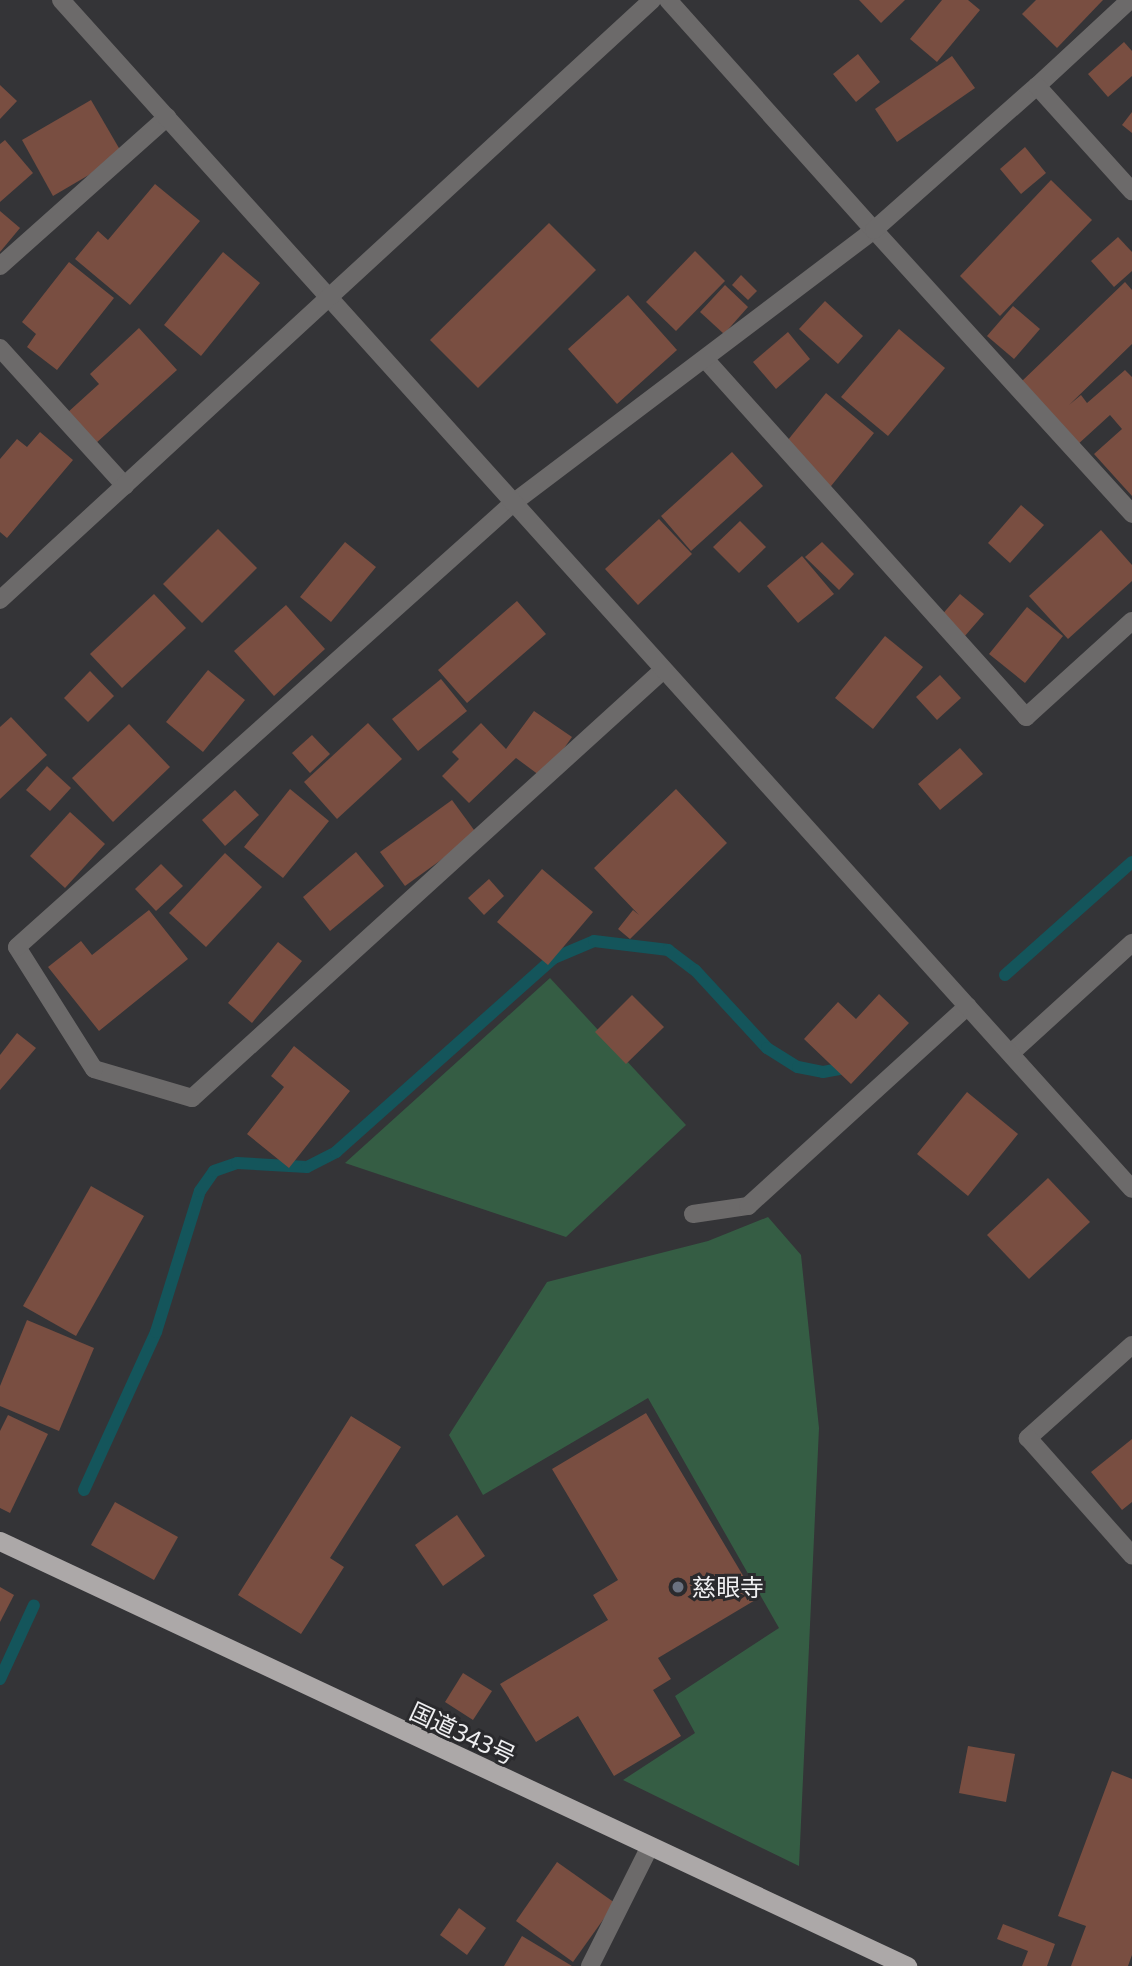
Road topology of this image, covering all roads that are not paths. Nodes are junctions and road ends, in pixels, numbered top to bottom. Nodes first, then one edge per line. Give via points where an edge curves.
1 (61, 0) edge
2 (652, 0) edge
3 (668, 0) edge
4 (1130, 0) edge
5 (1037, 86) junction
6 (167, 117) junction
7 (1132, 191) edge
8 (874, 230) junction
9 (0, 266) edge
10 (327, 295) junction
11 (0, 348) edge
12 (705, 359) junction
13 (125, 486) junction
14 (513, 503) junction
15 (1132, 514) edge
16 (0, 600) edge
17 (1132, 621) edge
18 (662, 670) junction
19 (1132, 943) edge
20 (968, 1006) junction
21 (1011, 1053) junction
22 (1132, 1189) edge
23 (693, 1214) dead end
24 (1132, 1345) edge
25 (0, 1541) edge
26 (1132, 1555) edge
27 (649, 1848) junction
28 (590, 1966) edge
29 (907, 1966) edge

1 - 6 street
2 - 10 street
3 - 8 street
4 - 5 street
5 - 7 street
5 - 8 street
6 - 9 street
6 - 10 street
8 - 12 street
8 - 15 street
10 - 13 street
10 - 14 street
11 - 13 street
12 - 14 street
12 - 17 street via 1026,717
13 - 16 street
14 - 18 street
14 - 18 street via 17,947 94,1069 192,1098
18 - 20 street
19 - 21 street
20 - 21 street
20 - 23 street via 748,1206
21 - 22 street
24 - 26 street via 1028,1438
25 - 27 highway, 国道343号
27 - 28 street
27 - 29 highway, 国道343号

